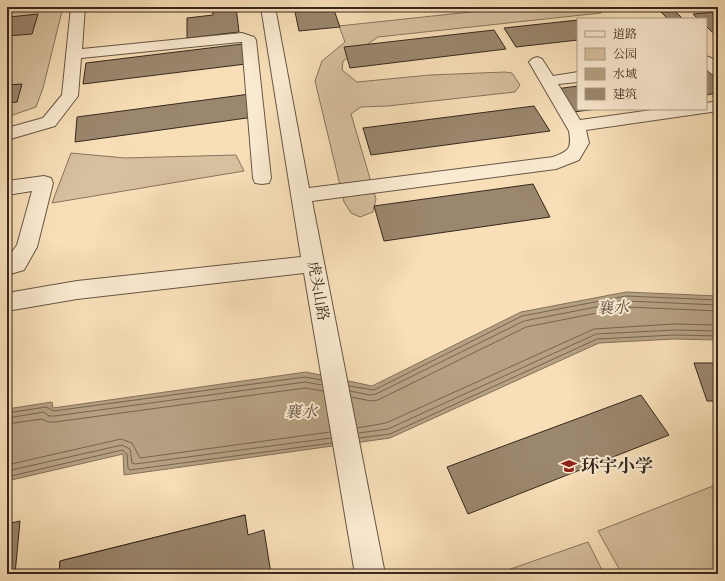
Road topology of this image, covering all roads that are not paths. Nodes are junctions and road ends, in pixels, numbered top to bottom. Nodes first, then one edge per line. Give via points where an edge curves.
1 (78, 7) edge
2 (268, 7) edge
3 (74, 54) junction
4 (537, 62) dead end
5 (707, 62) edge
6 (718, 71) edge
7 (577, 77) edge
8 (548, 81) junction
9 (718, 106) edge
10 (707, 108) edge
11 (690, 110) edge
12 (575, 126) junction
13 (7, 134) edge
14 (262, 178) dead end
15 (7, 188) edge
16 (301, 196) junction
17 (313, 264) junction
18 (7, 267) edge
19 (7, 302) edge
20 (370, 574) edge

1 - 3 street
2 - 16 street, 虎头山路
3 - 13 street via 70,96 49,122
3 - 14 street via 242,37 249,40
4 - 8 street
5 - 6 street
7 - 8 street
8 - 12 street
9 - 10 street
11 - 12 street
12 - 16 street via 580,143 573,156 556,162
15 - 18 street via 44,184 27,247 16,264
16 - 17 street, 虎头山路
17 - 19 street via 77,290
17 - 20 street, 虎头山路

